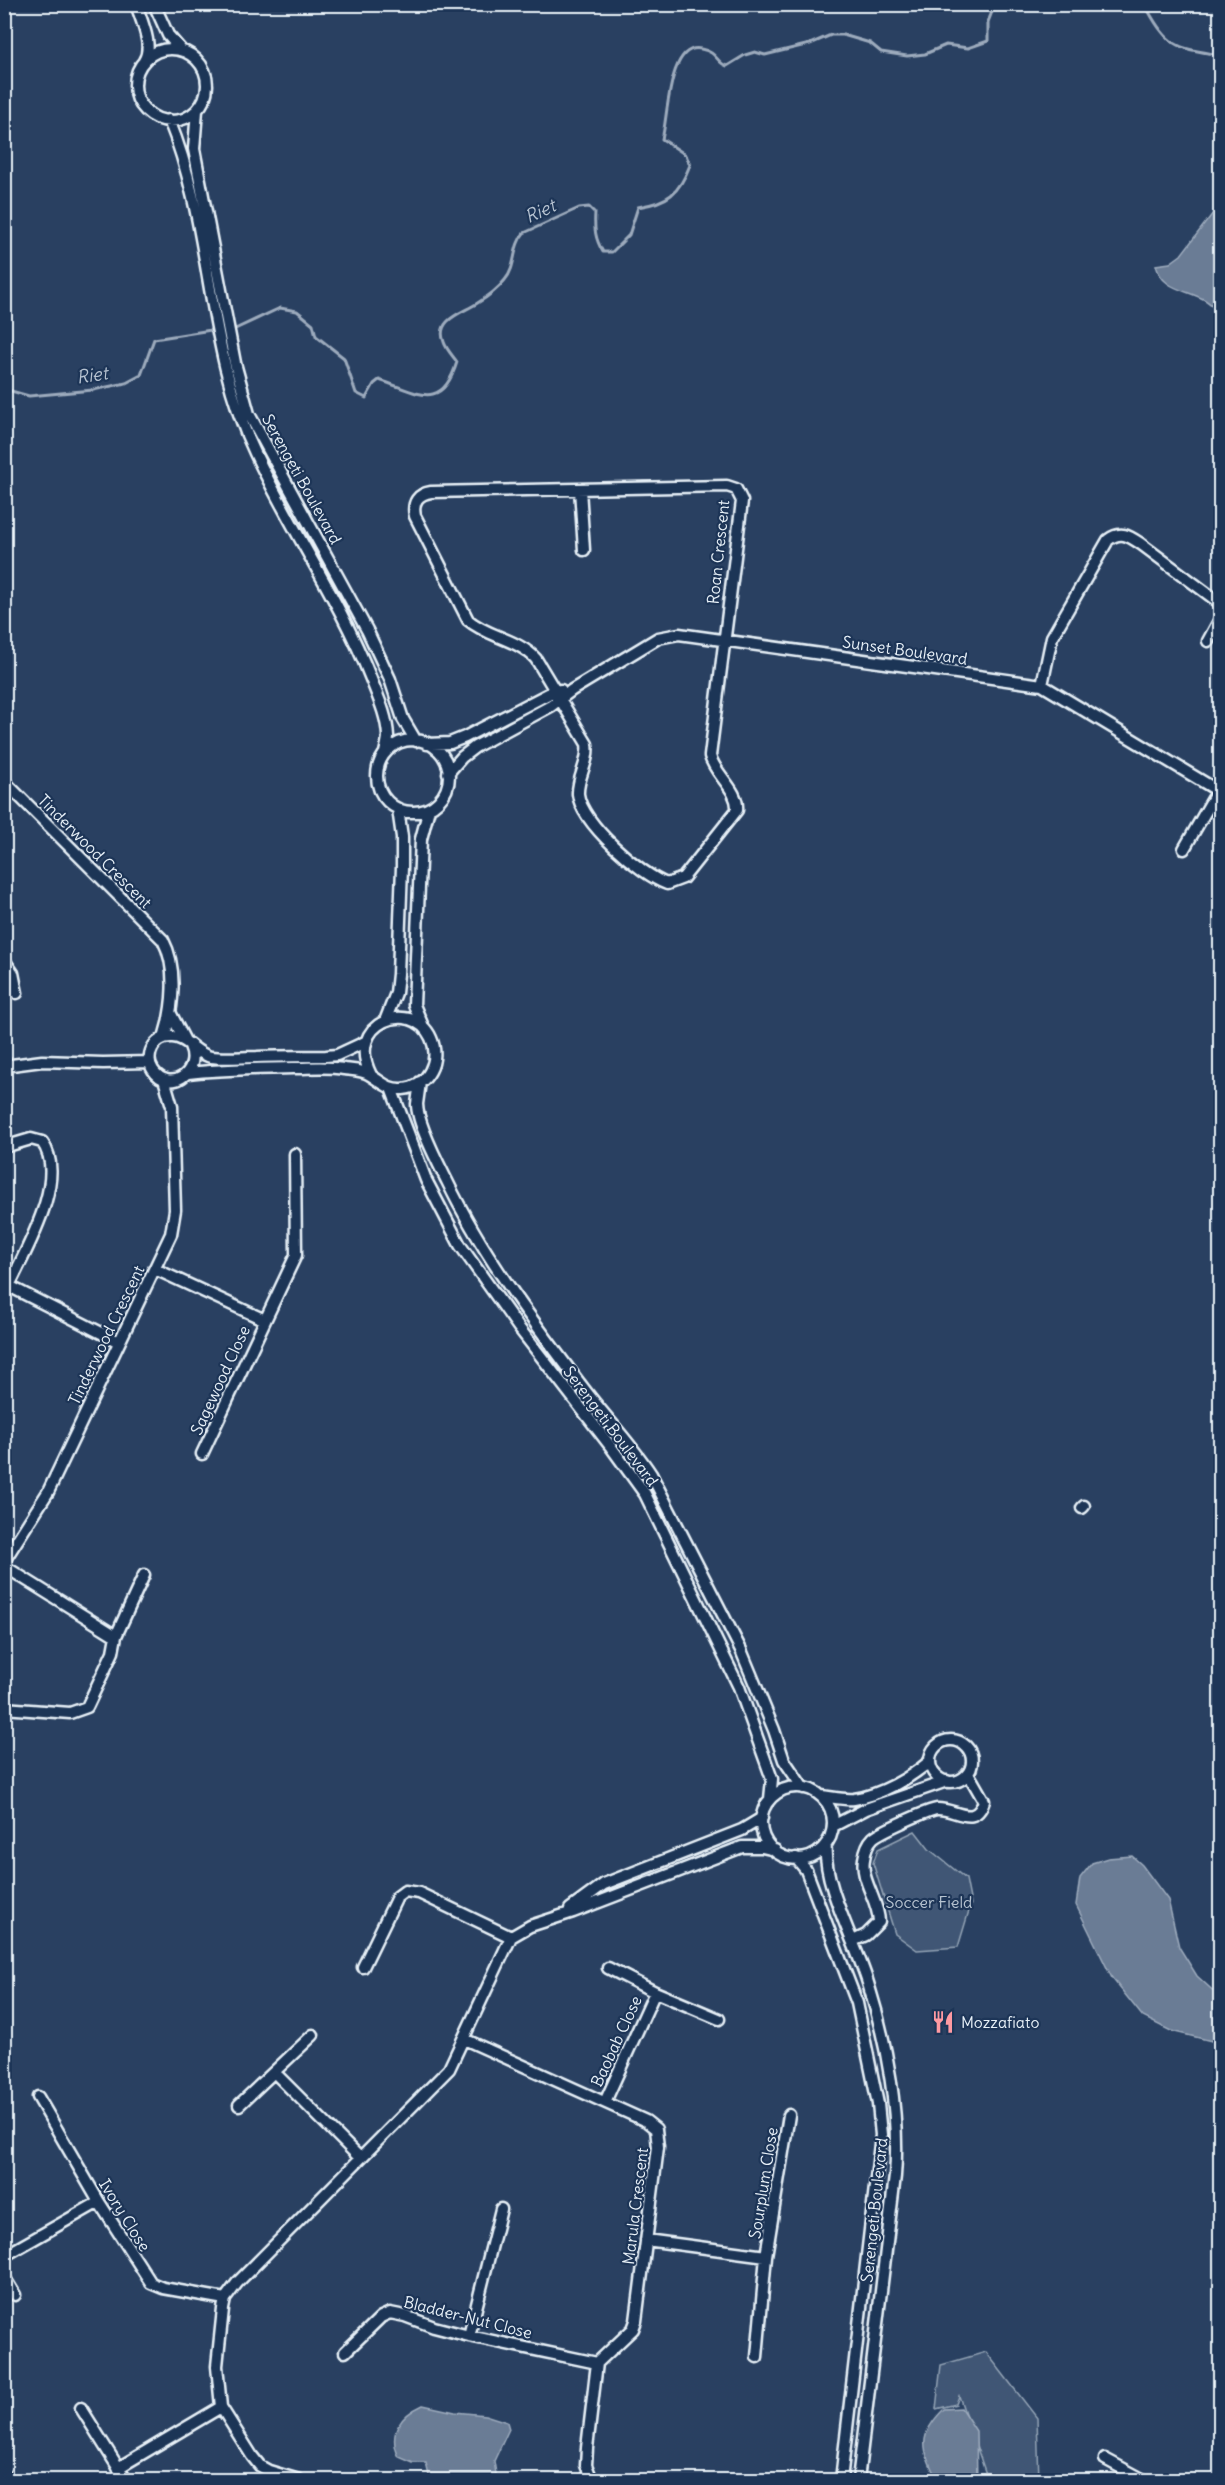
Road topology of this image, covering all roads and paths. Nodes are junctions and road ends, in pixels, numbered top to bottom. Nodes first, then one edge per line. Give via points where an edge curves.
1 (136, 4) edge
2 (154, 4) edge
3 (181, 50) junction
4 (144, 62) junction
5 (197, 110) junction
6 (169, 120) junction
7 (207, 246) junction
8 (230, 364) junction
9 (580, 489) junction
10 (584, 550) dead end
11 (1221, 603) edge
12 (1221, 619) edge
13 (723, 640) junction
14 (1208, 641) dead end
15 (1042, 685) junction
16 (572, 690) junction
17 (554, 691) junction
18 (560, 701) junction
19 (510, 714) junction
20 (517, 724) junction
21 (421, 742) junction
22 (385, 753) junction
23 (448, 773) junction
24 (4, 781) edge
25 (1219, 791) edge
26 (398, 809) junction
27 (429, 809) junction
28 (1184, 849) dead end
29 (4, 960) edge
30 (18, 993) dead end
31 (171, 1014) junction
32 (385, 1021) junction
33 (423, 1026) junction
34 (164, 1038) junction
35 (365, 1042) junction
36 (187, 1043) junction
37 (264, 1056) junction
38 (150, 1062) junction
39 (4, 1066) edge
40 (264, 1069) junction
41 (185, 1075) junction
42 (371, 1075) junction
43 (164, 1079) junction
44 (420, 1082) junction
45 (391, 1088) junction
46 (172, 1106) junction
47 (4, 1147) edge
48 (295, 1154) dead end
49 (155, 1269) junction
50 (7, 1291) edge
51 (265, 1320) junction
52 (119, 1342) junction
53 (202, 1454) dead end
54 (4, 1561) edge
55 (4, 1566) edge
56 (144, 1575) dead end
57 (116, 1636) junction
58 (4, 1708) edge
59 (930, 1761) junction
60 (968, 1773) junction
61 (947, 1781) junction
62 (803, 1788) junction
63 (821, 1796) junction
64 (770, 1799) junction
65 (762, 1818) junction
66 (833, 1826) junction
67 (826, 1844) junction
68 (775, 1850) junction
69 (795, 1858) junction
70 (651, 1865) junction
71 (617, 1878) junction
72 (657, 1880) junction
73 (622, 1893) junction
74 (563, 1915) junction
75 (511, 1937) junction
76 (853, 1941) junction
77 (363, 1967) dead end
78 (608, 1968) dead end
79 (655, 1992) junction
80 (720, 2019) dead end
81 (313, 2035) dead end
82 (464, 2039) junction
83 (274, 2072) junction
84 (38, 2097) dead end
85 (605, 2102) junction
86 (239, 2105) dead end
87 (789, 2115) dead end
88 (360, 2158) junction
89 (99, 2202) junction
90 (501, 2209) dead end
91 (646, 2240) junction
92 (4, 2256) edge
93 (766, 2256) junction
94 (4, 2277) edge
95 (15, 2295) dead end
96 (225, 2299) junction
97 (469, 2336) junction
98 (345, 2352) dead end
99 (757, 2357) dead end
100 (597, 2363) junction
101 (221, 2407) junction
102 (81, 2408) dead end
103 (1105, 2459) dead end
104 (118, 2468) junction
105 (4, 2475) edge
106 (8, 2481) edge
107 (126, 2481) edge
108 (299, 2481) edge
109 (592, 2481) edge
110 (841, 2481) edge
111 (858, 2481) edge
112 (1144, 2481) edge

1 - 4 street via 148,48
2 - 3 street via 165,30
3 - 4 street via 161,50
3 - 5 street via 197,60 206,76 206,94
4 - 6 street via 135,84 137,96 149,113
5 - 6 street via 180,120
5 - 7 street, Serengeti Boulevard via 194,149
6 - 7 street, Serengeti Boulevard via 182,151
7 - 8 street, Serengeti Boulevard
8 - 21 street, Serengeti Boulevard via 249,414 367,630 403,719
8 - 22 street, Serengeti Boulevard via 235,406 254,453 360,652 386,723
9 - 10 street
9 - 13 street, Roan Crescent via 736,489 742,501
9 - 17 street, Roan Crescent via 432,492 414,503 415,516 468,620 529,651
11 - 15 street via 1141,544 1128,536 1116,535 1108,540 1052,637
12 - 14 street
13 - 15 street, Sunset Boulevard
13 - 16 street, Sunset Boulevard via 679,634 658,638
13 - 18 street, Roan Crescent via 710,756 736,799 737,810 675,882 668,884 654,877 594,826 578,789 589,752 587,744
15 - 25 street, Sunset Boulevard
16 - 17 street
16 - 18 street, Sunset Boulevard
17 - 18 street
17 - 19 street
18 - 20 street
19 - 20 street
19 - 21 street via 454,742
20 - 23 street via 475,747
21 - 22 street via 404,742
21 - 23 street via 444,758
22 - 26 street via 379,763 378,787
23 - 27 street via 446,791
24 - 31 street, Tinderwood Crescent via 163,940 169,951
25 - 28 street
26 - 27 street
26 - 32 street via 402,867 398,974 396,993
27 - 33 street via 421,838 414,1005
29 - 30 street via 13,973
31 - 34 street, Tinderwood Crescent
31 - 36 street, Tinderwood Crescent
32 - 33 street via 402,1018
32 - 35 street via 372,1030
33 - 44 street via 430,1035 435,1057 432,1068
34 - 36 street via 171,1036
34 - 38 street via 153,1046
35 - 37 street via 337,1055
35 - 42 street via 365,1064
36 - 37 street via 212,1057
36 - 41 street via 193,1060
37 - 40 street
38 - 39 street via 42,1060
38 - 43 street
40 - 41 street
40 - 42 street via 339,1068
41 - 43 street
41 - 46 street, Tinderwood Crescent
42 - 45 street
43 - 46 street, Tinderwood Crescent
44 - 45 street via 404,1089
44 - 62 street, Serengeti Boulevard via 420,1118 464,1216 524,1307 651,1474 741,1650 784,1760
45 - 64 street, Serengeti Boulevard via 426,1180 460,1245 645,1494 739,1687 772,1779
46 - 49 street, Tinderwood Crescent via 175,1220
47 - 50 street via 36,1139 45,1146 50,1169 46,1202
48 - 51 street, Sagewood Close via 296,1255
49 - 51 street, Sagewood Close
49 - 52 street, Tinderwood Crescent
50 - 52 street
51 - 53 street, Sagewood Close
52 - 54 street, Tinderwood Crescent via 48,1491
55 - 57 street
56 - 57 street
57 - 58 street via 113,1652 87,1707 70,1713
59 - 60 street via 936,1746 955,1740 970,1752
59 - 61 street via 936,1776
59 - 63 street via 901,1782 865,1796
60 - 61 street via 957,1781
60 - 76 street via 984,1801 974,1815 936,1809 870,1841 864,1869 879,1922
61 - 66 street via 866,1809
62 - 63 street
62 - 64 street via 789,1788
63 - 66 street via 828,1804
64 - 65 street
65 - 68 street via 763,1833
65 - 70 street via 742,1830
66 - 67 street
67 - 69 street via 813,1855
67 - 76 street, Serengeti Boulevard via 827,1873
68 - 69 street
68 - 72 street via 742,1847
69 - 110 street, Serengeti Boulevard via 806,1870 857,2003 881,2134
70 - 71 street
70 - 72 street
71 - 73 street
71 - 74 street via 595,1889
72 - 73 street
73 - 74 street
74 - 75 street
75 - 77 street via 419,1893 405,1891 397,1897
75 - 82 street
76 - 111 street, Serengeti Boulevard via 876,2012 897,2133
78 - 79 street, Baobab Close
79 - 80 street, Baobab Close
79 - 85 street, Baobab Close
81 - 83 street
82 - 85 street, Marula Crescent
82 - 88 street via 449,2069
83 - 86 street
83 - 88 street
84 - 89 street, Ivory Close
85 - 91 street, Marula Crescent via 656,2129 658,2147
87 - 93 street, Sourplum Close
88 - 96 street
89 - 92 street
89 - 96 street, Ivory Close via 151,2283
90 - 97 street
91 - 93 street, Sourplum Close
91 - 100 street, Marula Crescent via 635,2325
93 - 99 street, Sourplum Close
94 - 95 street
96 - 101 street via 217,2354
97 - 98 street, Bladder-Nut Close via 390,2313
97 - 100 street, Bladder-Nut Close
100 - 109 street via 586,2465
101 - 104 street
101 - 108 street via 260,2466
102 - 104 street
103 - 112 street
104 - 107 street
105 - 106 street

